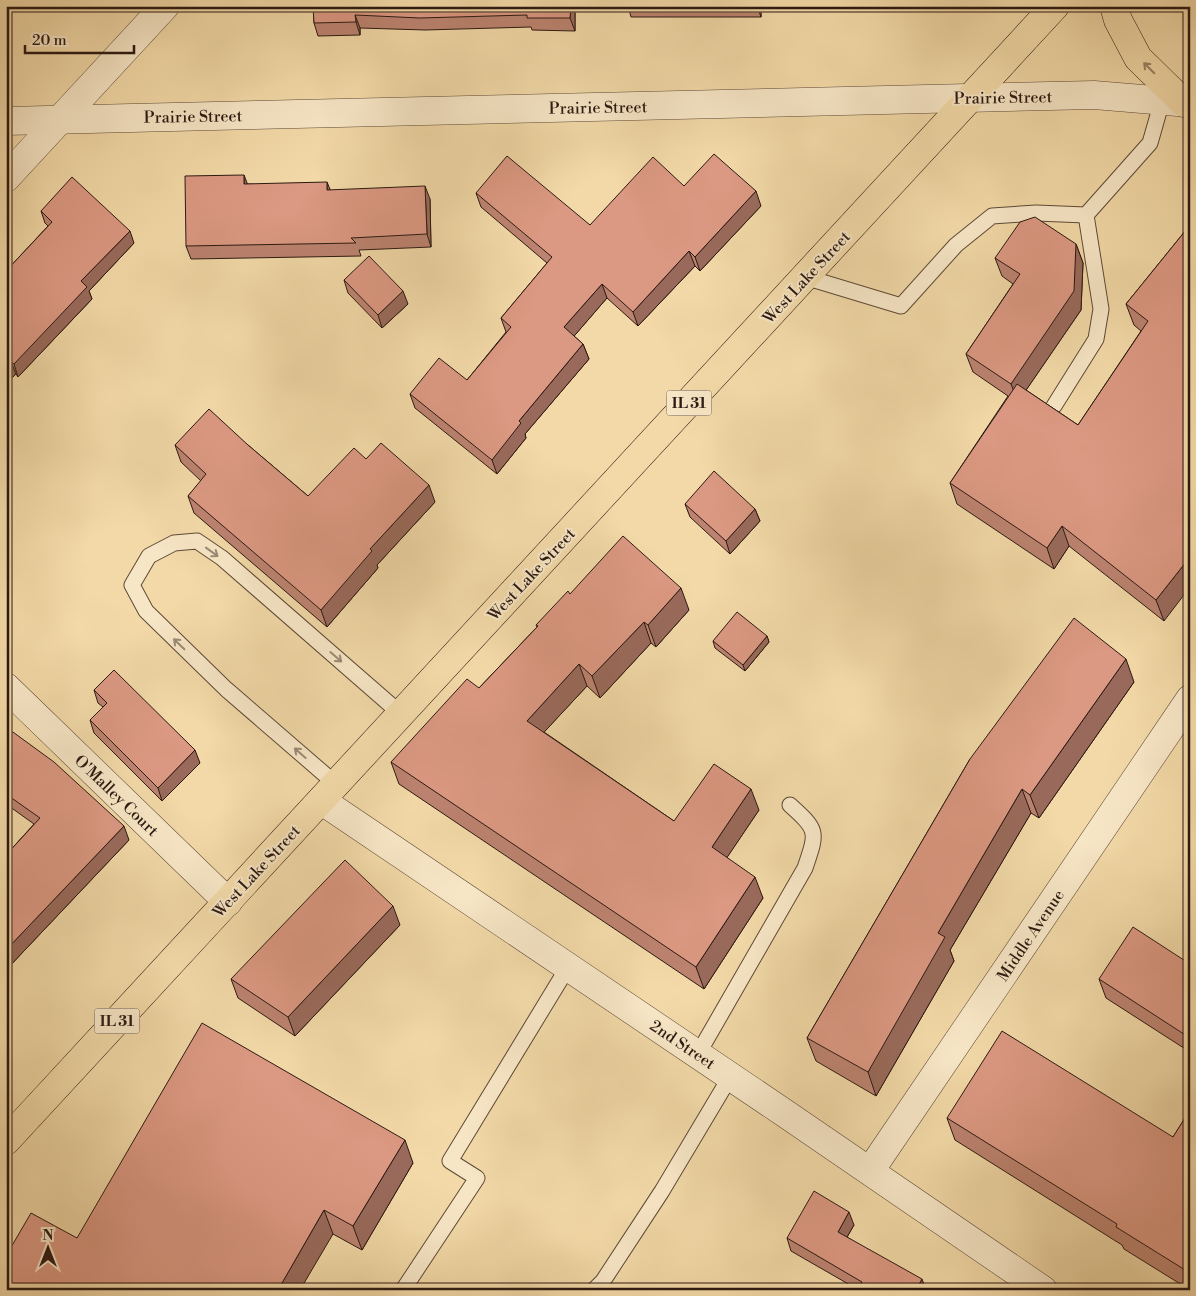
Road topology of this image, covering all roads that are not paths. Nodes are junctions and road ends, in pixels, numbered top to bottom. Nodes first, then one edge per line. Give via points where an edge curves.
1 (165, 6) edge
2 (1055, 6) edge
3 (1114, 6) edge
4 (971, 98) junction
5 (1178, 102) edge
6 (60, 120) junction
7 (6, 121) edge
8 (6, 178) edge
9 (1086, 215) junction
10 (806, 277) junction
11 (1054, 406) edge
12 (6, 688) edge
13 (1190, 699) edge
14 (402, 714) junction
15 (329, 793) junction
16 (790, 805) dead end
17 (228, 902) junction
18 (568, 967) junction
19 (698, 1054) junction
20 (730, 1077) junction
21 (6, 1141) edge
22 (870, 1171) junction
23 (403, 1290) edge
24 (594, 1290) edge
25 (1043, 1290) edge

1 - 6 street
2 - 4 main road, West Lake Street / IL 31
5 -> 3 main road via 1138,58
4 - 5 street, Prairie Street via 1094,95
4 - 6 street, Prairie Street
4 - 10 main road, West Lake Street / IL 31
5 - 9 lane via 1150,143
6 - 7 street, Prairie Street
6 - 8 street
9 - 10 lane via 1036,212 992,216 956,245 901,306
9 - 11 lane via 1101,309 1096,339
10 - 14 main road, West Lake Street / IL 31
12 - 17 street, O'Malley Court
13 - 22 street, Middle Avenue
14 - 15 main road, West Lake Street / IL 31
15 -> 14 lane via 146,611 132,585 149,556 174,543 197,541 222,558
15 - 17 main road, West Lake Street / IL 31
15 - 18 street, 2nd Street
16 - 19 lane via 810,823 814,840 804,868
17 - 21 main road, West Lake Street / IL 31
18 - 19 street, 2nd Street
18 - 23 lane via 450,1161 477,1178
19 - 20 street, 2nd Street
20 - 22 street, 2nd Street
20 - 24 lane via 662,1191
22 - 25 street, 2nd Street

